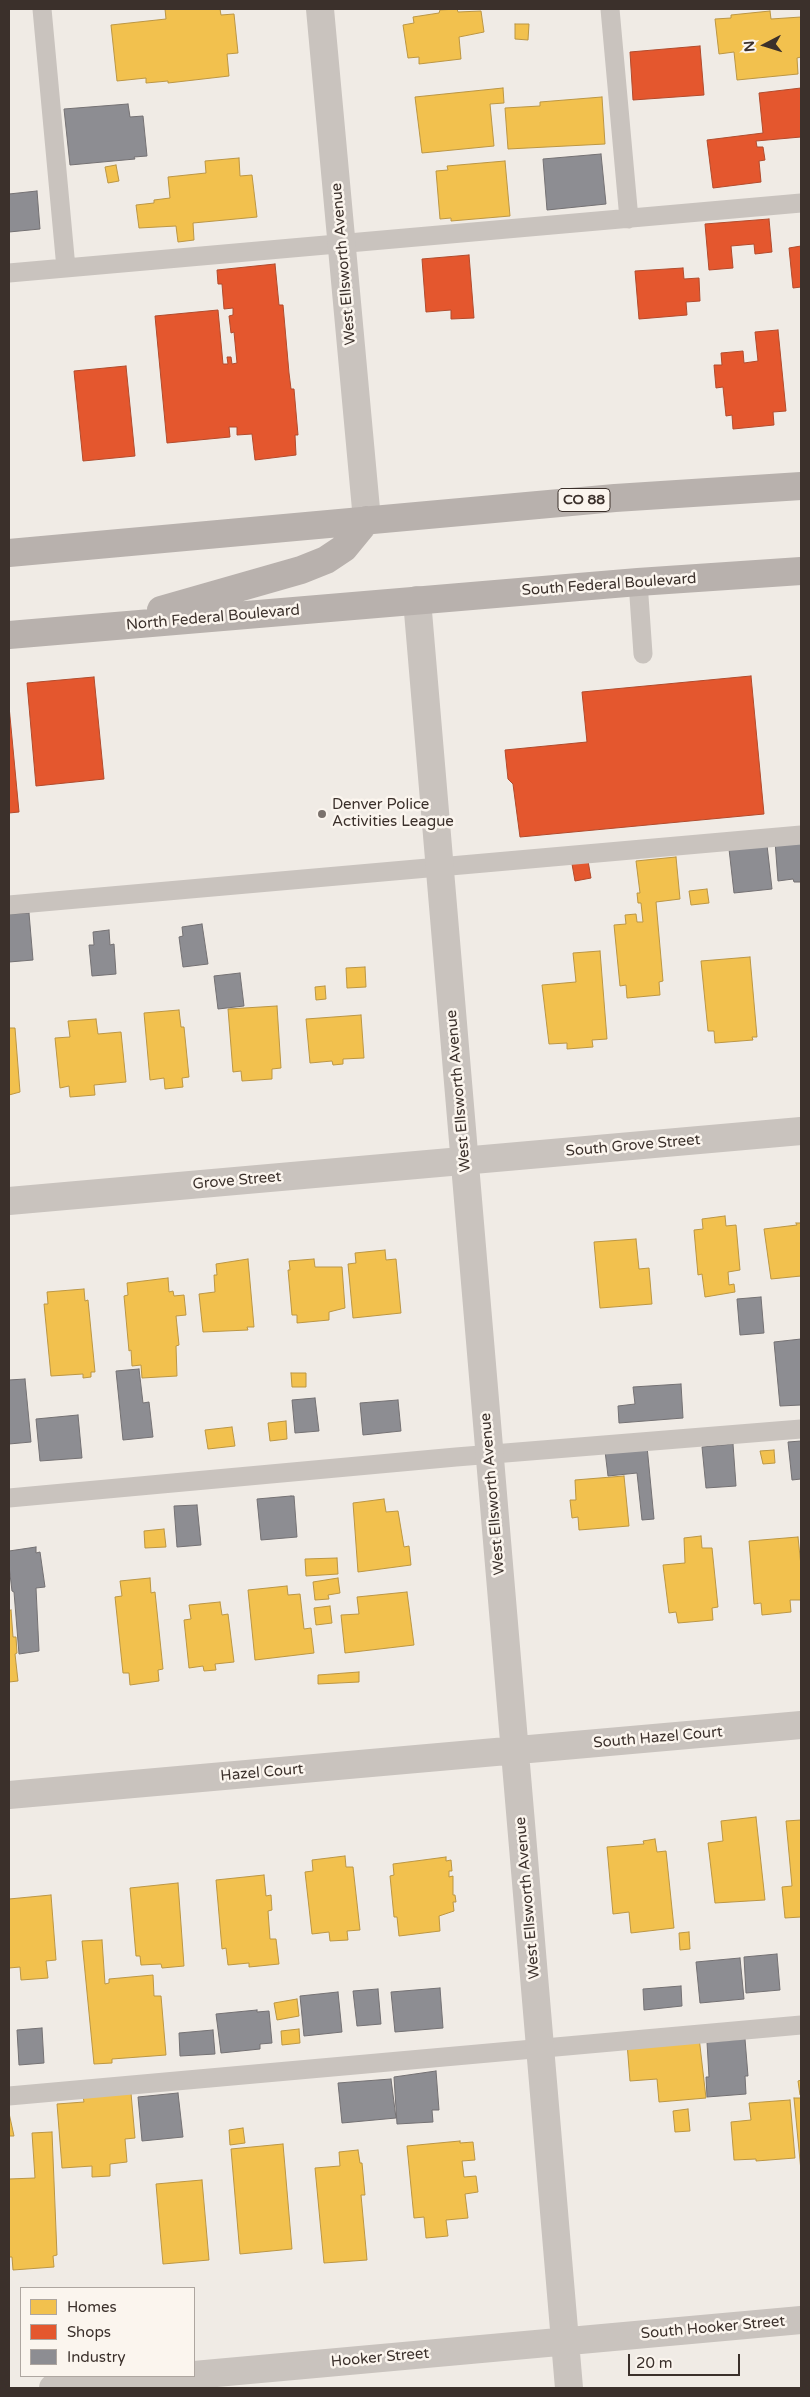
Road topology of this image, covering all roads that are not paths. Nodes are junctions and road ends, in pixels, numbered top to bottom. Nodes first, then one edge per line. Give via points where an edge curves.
1 (42, 9) edge
2 (320, 9) edge
3 (610, 9) edge
4 (801, 204) edge
5 (629, 219) junction
6 (342, 245) junction
7 (66, 268) junction
8 (9, 273) edge
9 (801, 486) edge
10 (367, 520) junction
11 (9, 553) edge
12 (801, 571) edge
13 (638, 582) junction
14 (417, 600) junction
15 (98, 628) junction
16 (9, 635) edge
17 (643, 654) dead end
18 (801, 835) edge
19 (440, 868) junction
20 (9, 905) edge
21 (801, 1130) edge
22 (465, 1161) junction
23 (9, 1201) edge
24 (801, 1429) edge
25 (490, 1454) junction
26 (9, 1498) edge
27 (801, 1725) edge
28 (515, 1751) junction
29 (9, 1795) edge
30 (801, 2025) edge
31 (541, 2049) junction
32 (9, 2096) edge
33 (801, 2320) edge
34 (566, 2341) junction
35 (195, 2375) edge
36 (177, 2377) edge
37 (52, 2388) edge
38 (569, 2388) edge

1 - 7 lane
2 - 6 street, West Ellsworth Avenue
3 - 5 lane
4 - 5 lane
5 - 6 lane
6 - 7 lane
6 - 10 street, West Ellsworth Avenue
7 - 8 lane
9 - 10 main road, CO 88 via 615,498
10 - 11 main road, CO 88
10 - 15 main road via 344,548 326,560
12 - 13 main road, South Federal Boulevard
13 - 14 main road, South Federal Boulevard
13 - 17 lane
14 - 15 main road, North Federal Boulevard
14 - 19 street, West Ellsworth Avenue
15 - 16 main road, North Federal Boulevard
18 - 19 lane
19 - 20 lane
19 - 22 street, West Ellsworth Avenue
21 - 22 street, South Grove Street
22 - 23 street, Grove Street
22 - 25 street, West Ellsworth Avenue
24 - 25 lane
25 - 26 lane
25 - 28 street, West Ellsworth Avenue
27 - 28 street, South Hazel Court
28 - 29 street, Hazel Court
28 - 31 street, West Ellsworth Avenue
30 - 31 lane
31 - 32 lane
31 - 34 street, West Ellsworth Avenue
33 - 34 street, South Hooker Street
34 - 35 street, Hooker Street
34 - 38 street, West Ellsworth Avenue
36 - 37 street

